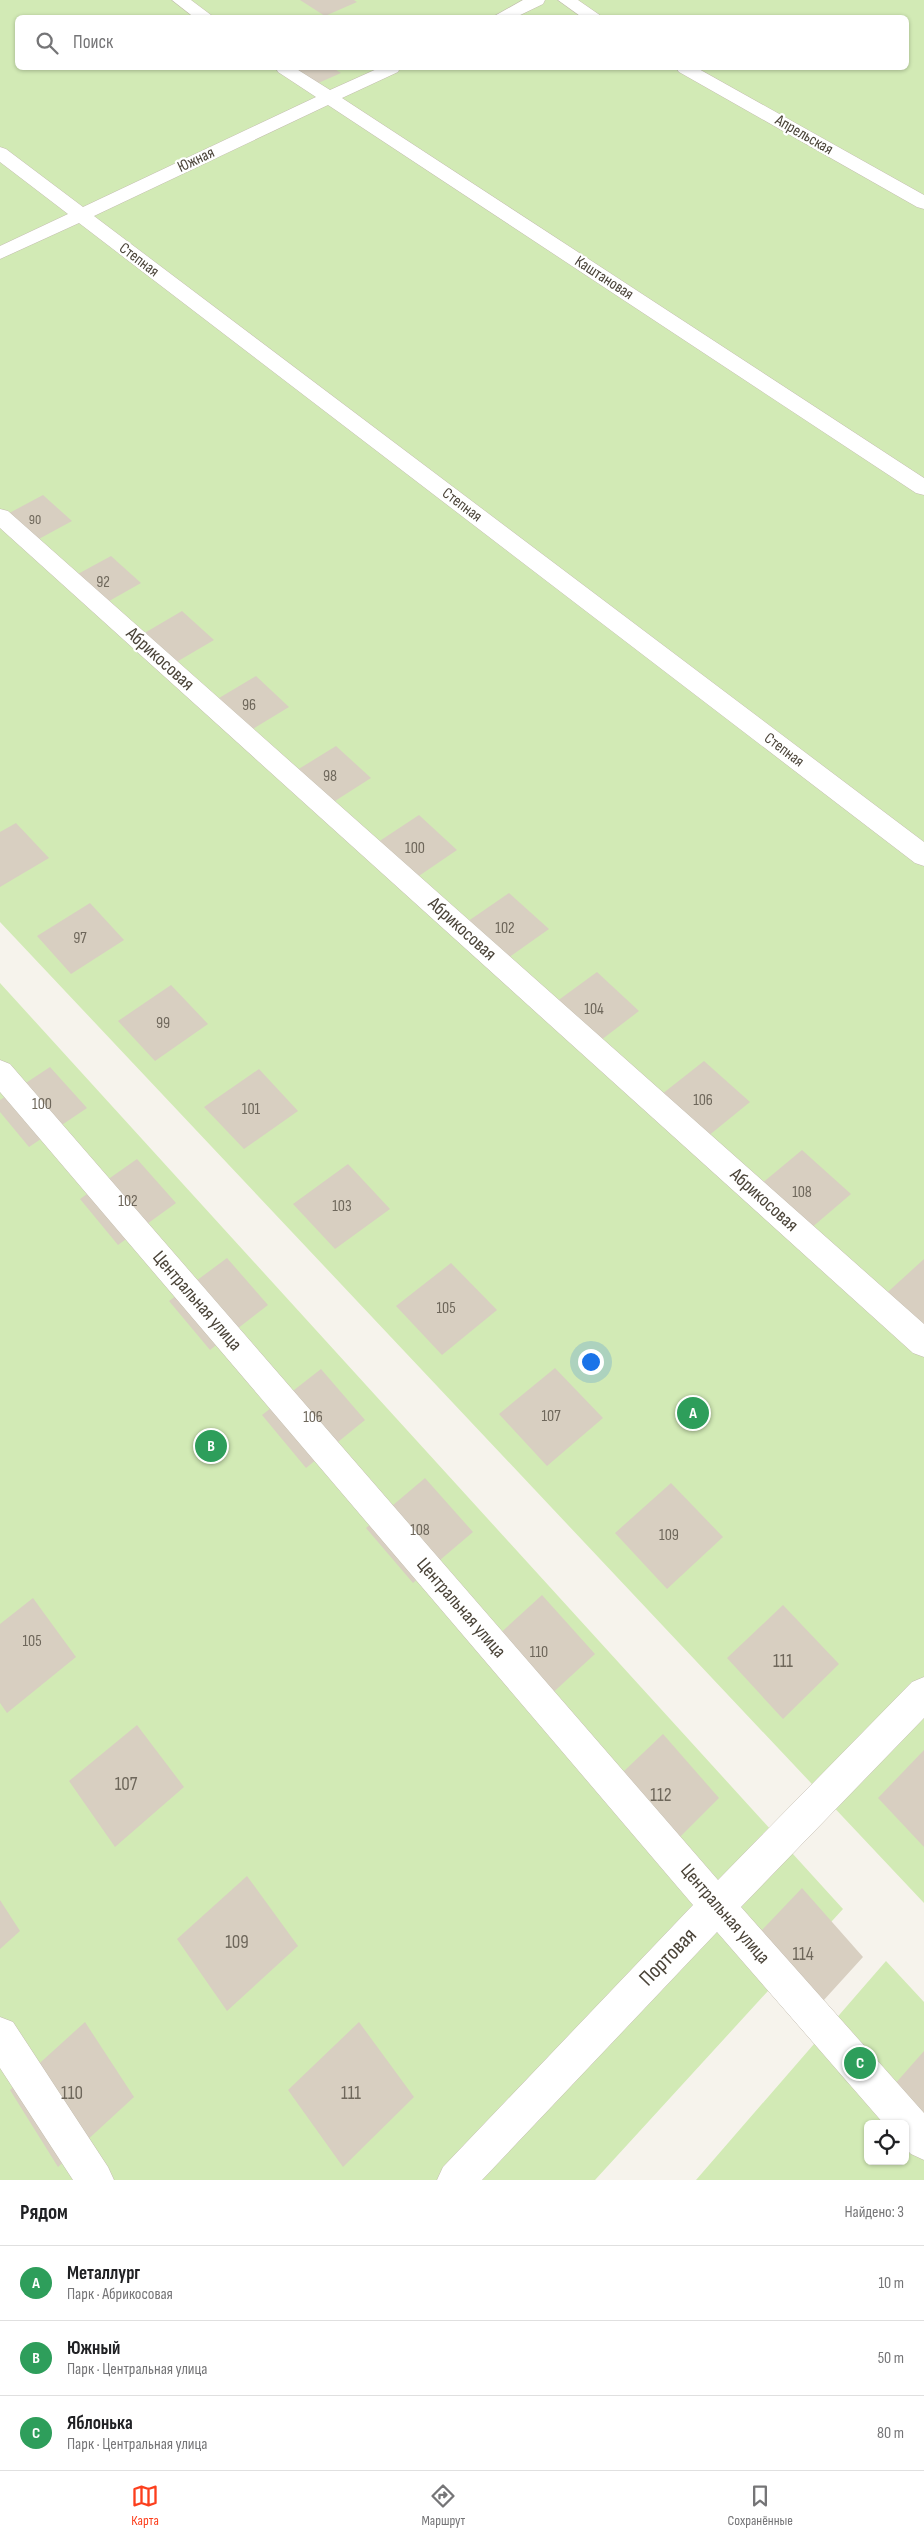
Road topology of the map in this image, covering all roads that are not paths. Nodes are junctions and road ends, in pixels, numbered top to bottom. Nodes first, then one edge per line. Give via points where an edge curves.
1 (180, 0) edge
2 (537, 0) edge
3 (566, 0) edge
4 (202, 15) edge
5 (505, 15) edge
6 (591, 15) edge
7 (287, 70) edge
8 (388, 70) edge
9 (689, 70) edge
10 (329, 97) junction
11 (0, 153) edge
12 (924, 203) edge
13 (80, 214) junction
14 (0, 253) edge
15 (924, 488) edge
16 (0, 516) edge
17 (924, 856) edge
18 (0, 1072) edge
19 (924, 1343) edge
20 (924, 1694) edge
21 (717, 1906) junction
22 (0, 2035) edge
23 (924, 2141) edge
24 (95, 2180) edge
25 (456, 2180) edge

1 - 4 street
2 - 5 street
3 - 6 street
7 - 10 street, Каштановая
8 - 10 street, Южная
9 - 12 street, Апрельская
10 - 13 street, Южная
10 - 15 street, Каштановая
11 - 13 street, Степная
13 - 14 street, Южная
13 - 17 street, Степная
16 - 19 street, Абрикосовая
18 - 21 street, Центральная улица
20 - 21 street, Портовая
21 - 23 street, Центральная улица
21 - 25 street, Портовая
22 - 24 street

